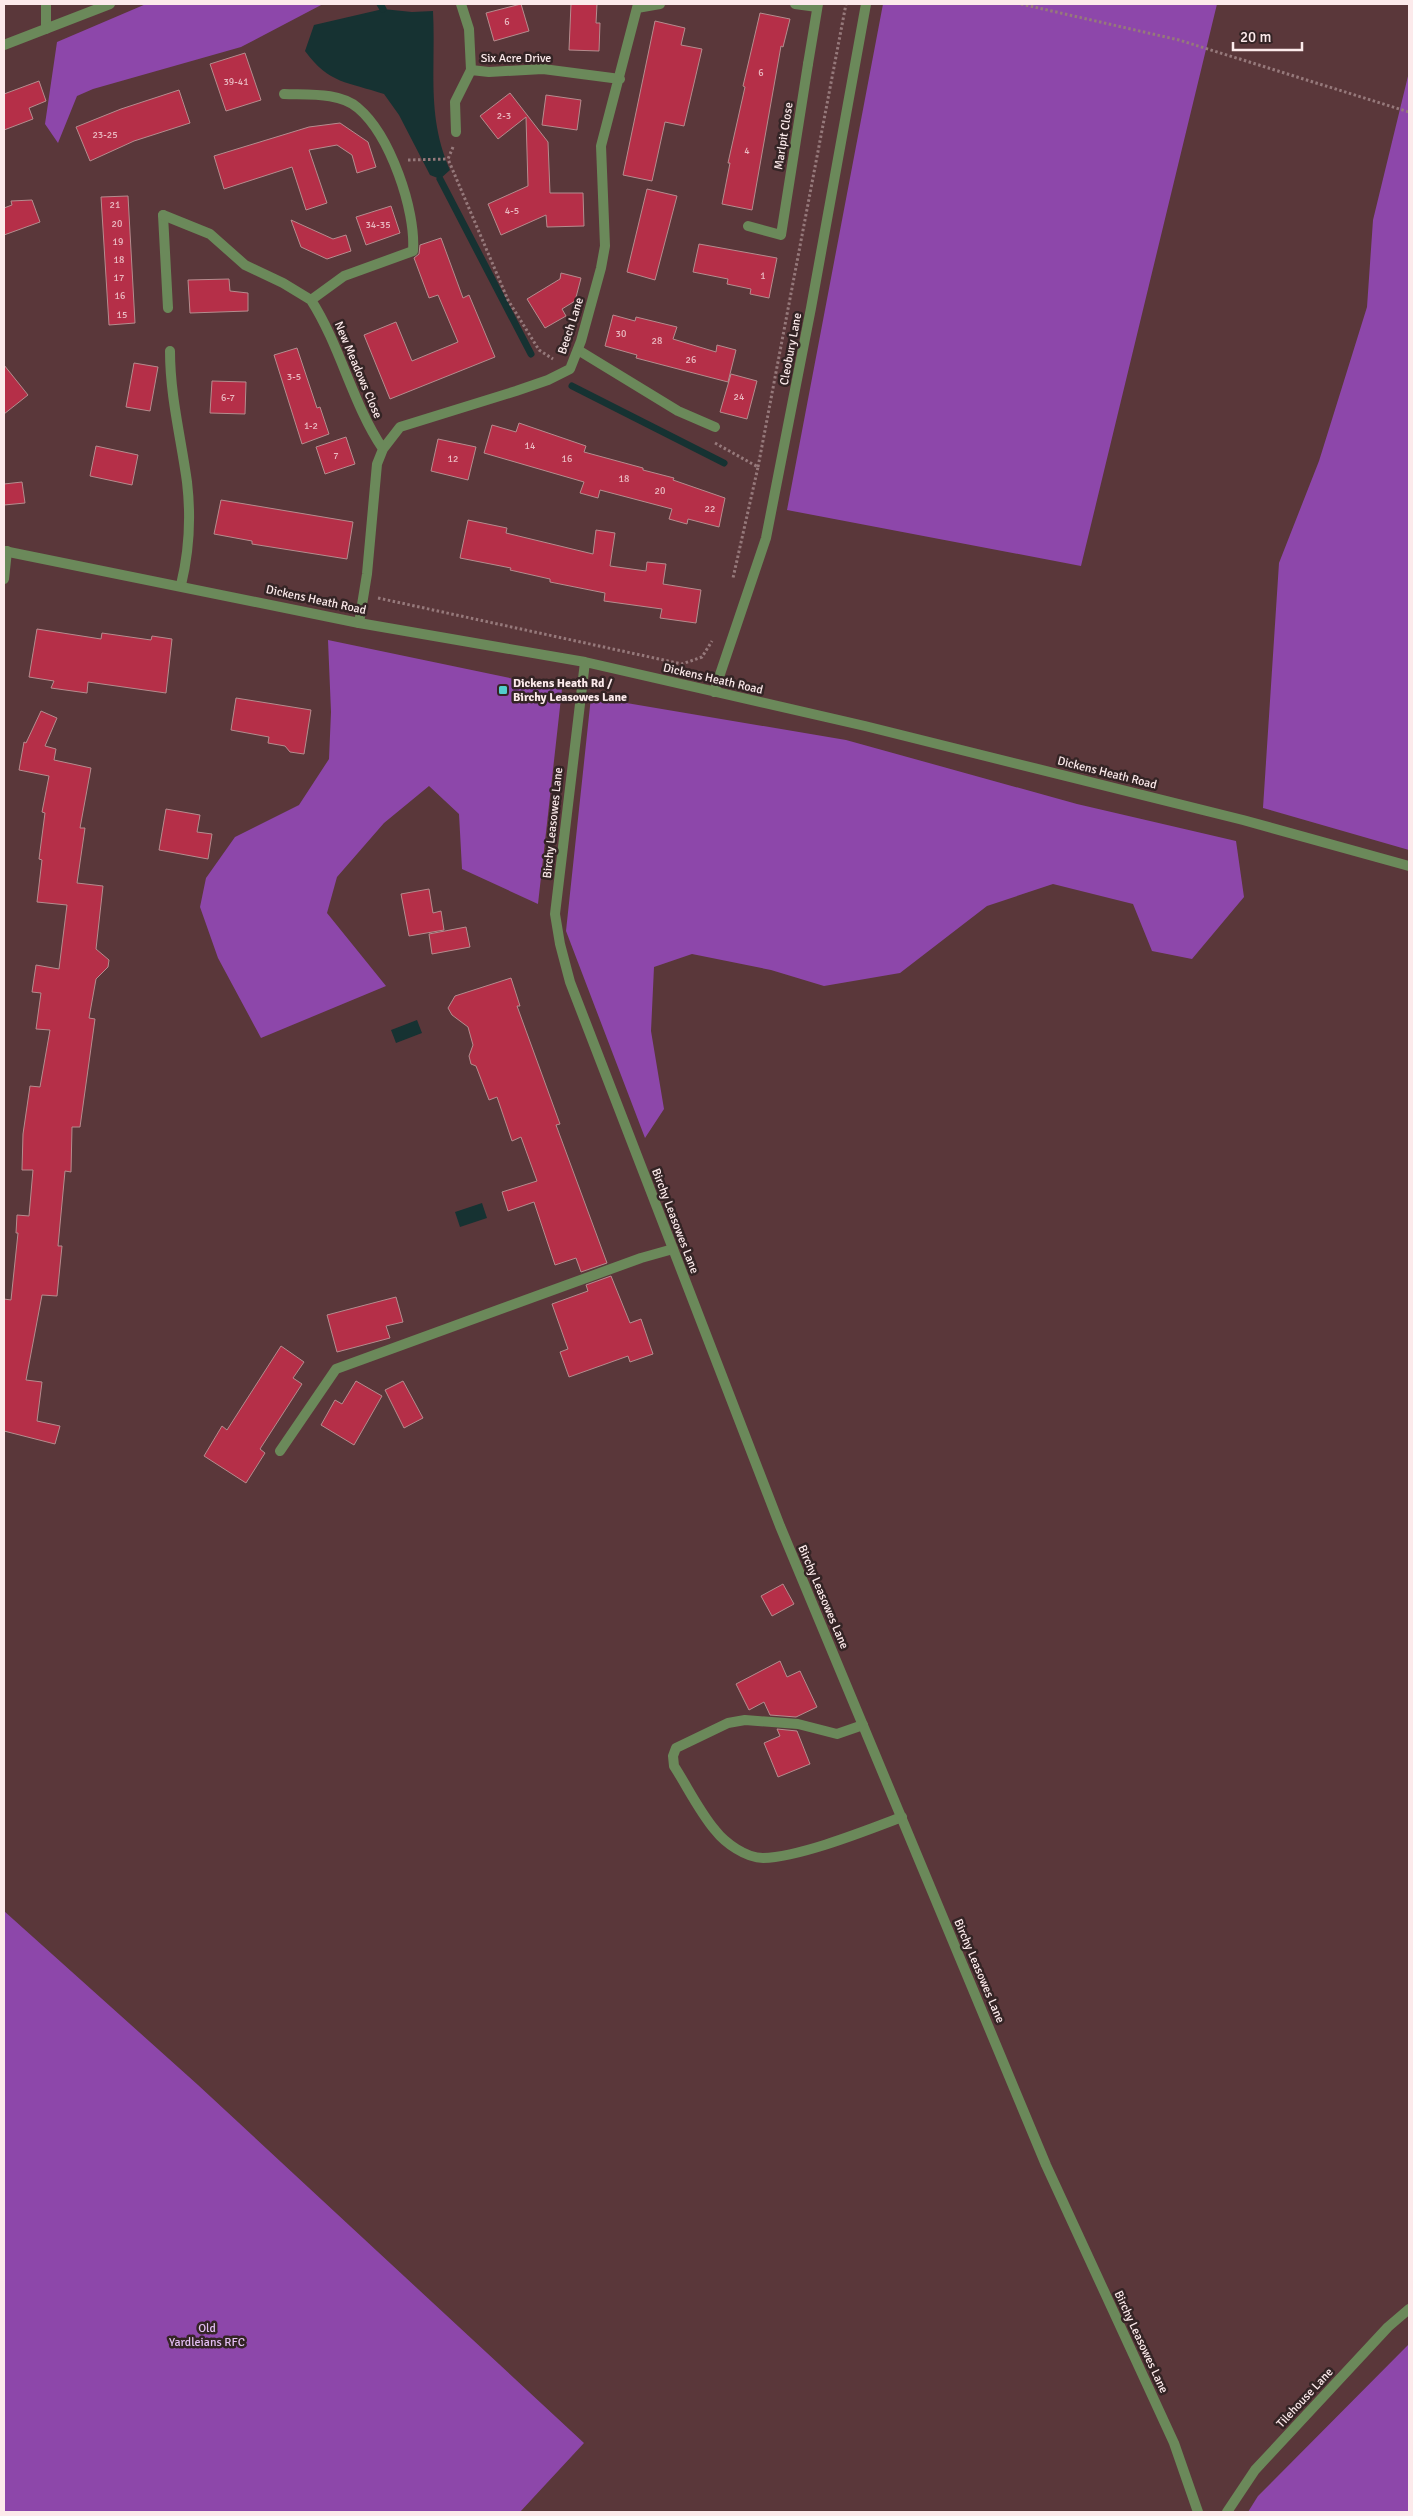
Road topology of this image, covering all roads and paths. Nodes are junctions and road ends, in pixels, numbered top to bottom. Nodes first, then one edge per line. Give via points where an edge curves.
1 (46, 4) edge
2 (110, 4) edge
3 (461, 4) edge
4 (660, 4) edge
5 (795, 4) edge
6 (846, 4) edge
7 (866, 4) edge
8 (1021, 4) edge
9 (637, 6) edge
10 (817, 6) edge
11 (46, 29) junction
12 (4, 45) edge
13 (471, 70) junction
14 (620, 78) junction
15 (284, 94) dead end
16 (1409, 112) edge
17 (456, 132) dead end
18 (415, 159) dead end
19 (748, 226) dead end
20 (311, 300) junction
21 (168, 308) dead end
22 (578, 350) junction
23 (170, 351) dead end
24 (570, 369) junction
25 (715, 427) dead end
26 (706, 439) dead end
27 (383, 448) junction
28 (758, 467) junction
29 (5, 551) edge
30 (4, 579) edge
31 (732, 584) dead end
32 (182, 585) junction
33 (363, 595) junction
34 (359, 623) junction
35 (712, 640) dead end
36 (585, 662) junction
37 (714, 692) junction
38 (1409, 866) edge
39 (673, 1249) junction
40 (280, 1451) dead end
41 (863, 1725) junction
42 (902, 1817) junction
43 (1409, 2309) edge
44 (1198, 2512) edge
45 (1227, 2512) edge

1 - 11 street
2 - 11 street
3 - 13 street, Six Acre Drive via 469,29
4 - 9 street
5 - 10 street, Marlpit Close
6 - 28 path
7 - 37 street, Cleobury Lane via 812,308 766,538
8 - 16 path via 1179,40
9 - 14 street, Beech Lane
10 - 19 street, Marlpit Close via 781,235
11 - 12 street
13 - 14 street, Six Acre Drive via 543,69
13 - 17 street, Six Acre Drive via 455,102
14 - 22 street, Beech Lane via 601,146 605,246
15 - 20 street via 328,95 358,107 384,138 395,164 414,232 413,251 344,276
18 - 24 path via 448,158 508,300 539,350
20 - 21 street via 245,266 210,234 163,214
20 - 27 street, New Meadows Close via 330,335 370,430
22 - 24 street, Beech Lane
22 - 25 street via 678,411
23 - 32 street via 170,375 187,483 188,557
24 - 27 street, Beech Lane via 548,380 400,427
26 - 28 path
27 - 33 street, Beech Lane via 377,464
28 - 31 path
29 - 30 street
29 - 32 street, Dickens Heath Road
32 - 34 street, Dickens Heath Road
33 - 34 street, Beech Lane
33 - 35 path via 682,664 702,657
34 - 36 street, Dickens Heath Road
36 - 37 street, Dickens Heath Road
36 - 39 street, Birchy Leasowes Lane via 555,914 570,982
37 - 38 street, Dickens Heath Road via 1243,820
39 - 40 street via 336,1369
39 - 41 street, Birchy Leasowes Lane via 780,1526
41 - 42 street, Birchy Leasowes Lane
41 - 42 street via 837,1734 798,1724 745,1720 728,1723 676,1748 674,1766 715,1830 729,1844 746,1854 762,1858 790,1854
42 - 44 street, Birchy Leasowes Lane via 1046,2165 1174,2443
43 - 45 street, Tilehouse Lane via 1388,2327 1254,2470

